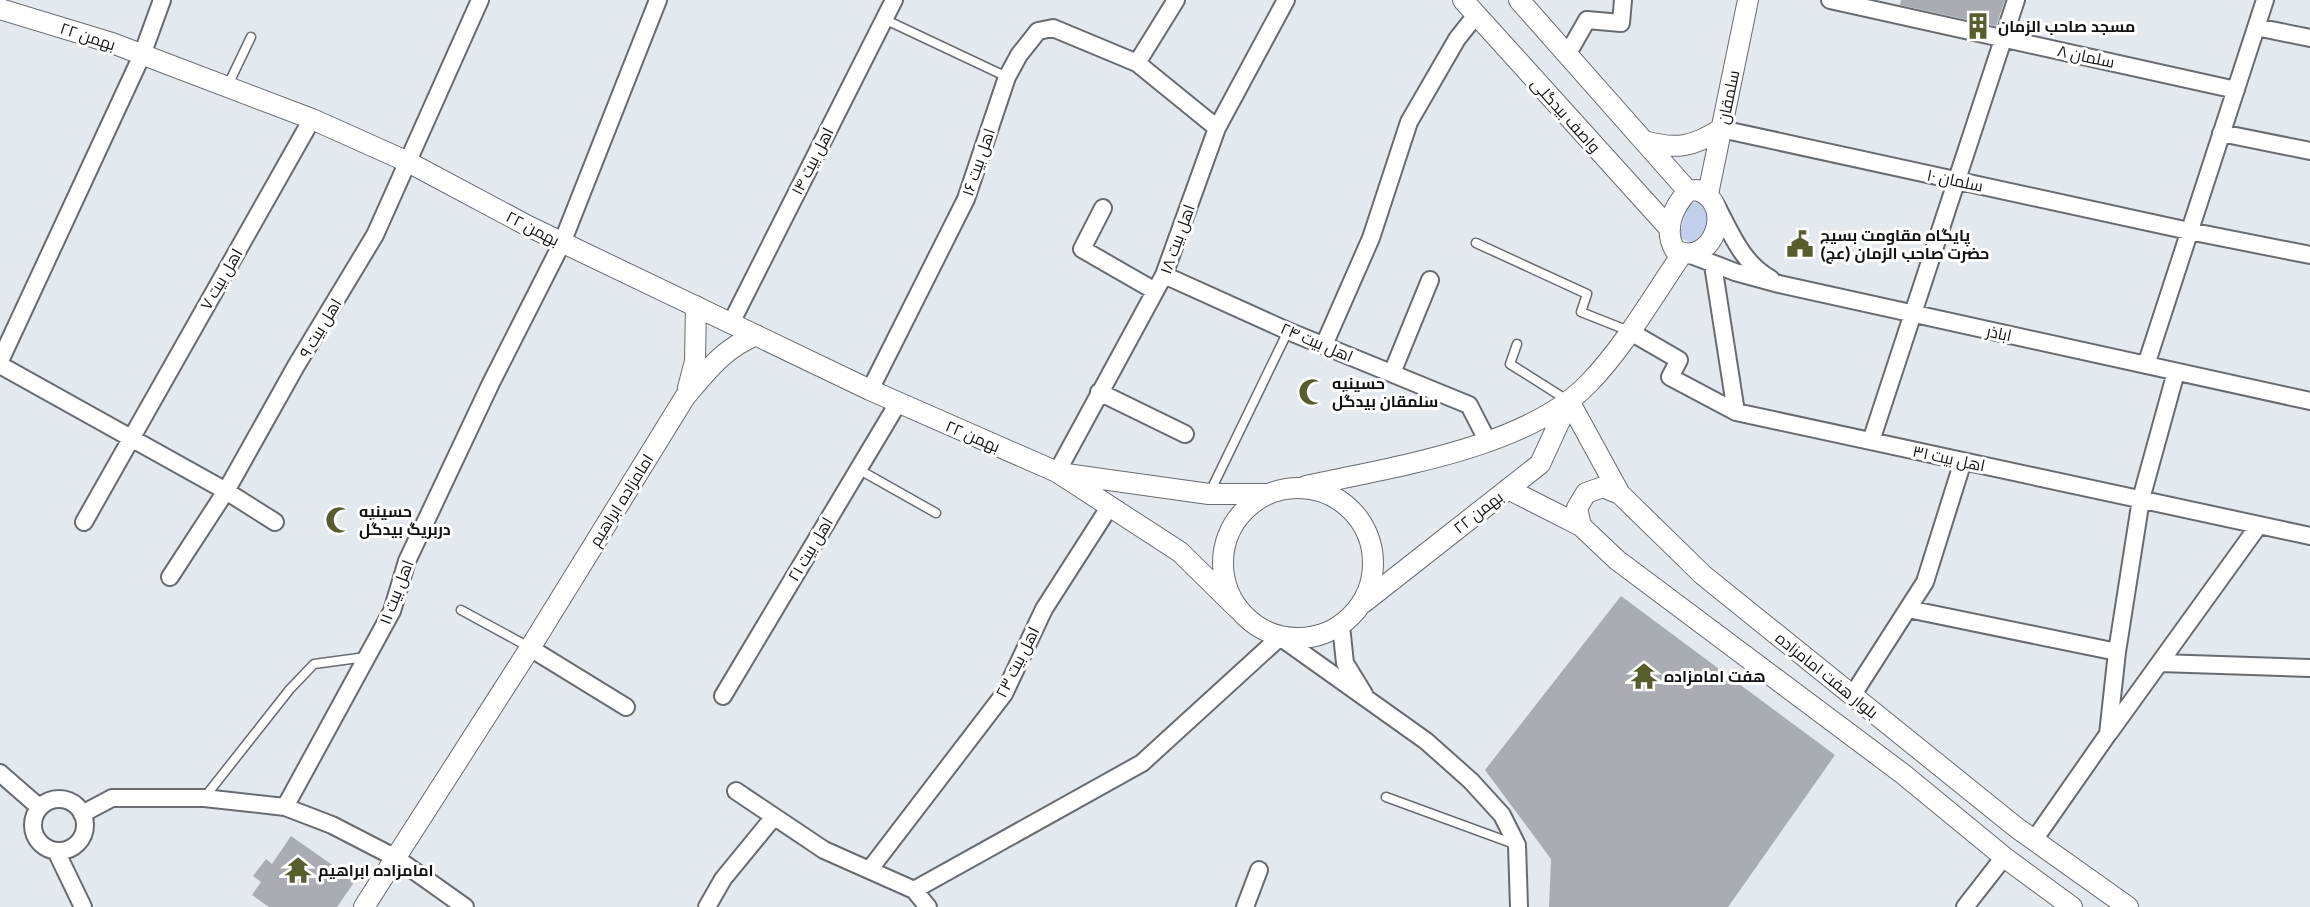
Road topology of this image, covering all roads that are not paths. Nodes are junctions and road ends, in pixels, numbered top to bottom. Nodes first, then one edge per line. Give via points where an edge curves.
1 (162, 0) edge
2 (480, 0) edge
3 (658, 0) edge
4 (894, 0) edge
5 (1176, 0) edge
6 (1286, 0) edge
7 (1463, 0) edge
8 (1519, 0) edge
9 (1623, 0) edge
10 (1748, 0) edge
11 (1830, 0) edge
12 (2016, 0) edge
13 (2265, 0) edge
14 (0, 9) edge
15 (1476, 15) junction
16 (884, 20) junction
17 (2256, 27) junction
18 (251, 37) dead end
19 (2001, 38) junction
20 (2310, 38) edge
21 (142, 55) junction
22 (1567, 55) junction
23 (1137, 63) junction
24 (1007, 77) junction
25 (227, 87) junction
26 (2236, 90) junction
27 (312, 119) junction
28 (1217, 128) junction
29 (1721, 129) junction
30 (2221, 133) junction
31 (1644, 141) junction
32 (2310, 152) edge
33 (408, 162) junction
34 (1955, 180) junction
35 (1688, 191) junction
36 (1712, 198) junction
37 (1103, 208) dead end
38 (1670, 229) junction
39 (2189, 231) junction
40 (562, 243) junction
41 (1476, 243) dead end
42 (1687, 254) junction
43 (2310, 255) edge
44 (1713, 265) junction
45 (1164, 275) junction
46 (1430, 280) dead end
47 (1779, 284) junction
48 (1155, 291) junction
49 (696, 306) junction
50 (1914, 314) junction
51 (731, 323) junction
52 (1288, 331) junction
53 (1629, 331) junction
54 (756, 335) junction
55 (1517, 344) dead end
56 (1324, 345) junction
57 (0, 361) edge
58 (0, 365) edge
59 (2146, 365) junction
60 (2176, 372) junction
61 (1392, 373) junction
62 (870, 390) junction
63 (1099, 392) junction
64 (685, 397) junction
65 (1569, 401) junction
66 (2310, 401) edge
67 (898, 403) junction
68 (1736, 411) junction
69 (1185, 434) dead end
70 (129, 439) junction
71 (1487, 440) junction
72 (1871, 441) junction
73 (1963, 461) junction
74 (858, 469) junction
75 (1057, 472) junction
76 (1300, 488) junction
77 (1508, 489) junction
78 (226, 491) junction
79 (1209, 494) junction
80 (1267, 494) junction
81 (1620, 494) junction
82 (2141, 499) junction
83 (1110, 506) junction
84 (936, 513) dead end
85 (84, 522) dead end
86 (275, 522) dead end
87 (2259, 525) junction
88 (1581, 526) junction
89 (2310, 536) edge
90 (170, 577) dead end
91 (1362, 603) junction
92 (1238, 609) junction
93 (1908, 609) junction
94 (461, 610) dead end
95 (1341, 626) junction
96 (1280, 637) junction
97 (530, 648) junction
98 (2117, 652) junction
99 (366, 657) junction
100 (2160, 663) junction
101 (2310, 668) edge
102 (723, 696) dead end
103 (1852, 696) junction
104 (1369, 703) junction
105 (626, 707) dead end
106 (2108, 734) junction
107 (0, 773) edge
108 (736, 791) dead end
109 (1386, 797) dead end
110 (204, 798) junction
111 (39, 807) junction
112 (285, 807) junction
113 (82, 814) junction
114 (773, 818) junction
115 (2034, 840) junction
116 (1517, 845) junction
117 (56, 851) junction
118 (2004, 857) junction
119 (396, 858) junction
120 (870, 869) junction
121 (1259, 870) dead end
122 (914, 890) junction
123 (83, 907) edge
124 (364, 907) edge
125 (465, 907) edge
126 (707, 907) edge
127 (928, 907) edge
128 (1245, 907) edge
129 (1518, 907) edge
130 (1965, 907) edge
131 (2072, 907) edge
132 (2128, 907) edge

1 - 21 street
2 - 33 street, اهل بیت ۹
3 - 40 street, اهل بیت ۱۱
4 - 16 street, اهل بیت ۱۴
5 - 23 street
6 - 28 street, اهل بیت ۱۸
7 - 15 street, واصف بیدگلی
8 - 22 street
9 - 22 street via 1621,23 1587,20
10 - 29 street, سلمقان
11 - 19 street, سلمان ۸
12 - 19 street
13 - 17 street
14 - 21 street, ۲۲ بهمن
15 - 38 street, واصف بیدگلی
15 - 56 street via 1457,39 1409,122 1371,238
16 - 24 lane
16 - 51 street, اهل بیت ۱۴
17 - 20 street
17 - 26 street
18 - 25 lane
19 - 26 street, سلمان ۸
19 - 34 street
21 - 25 street, ۲۲ بهمن
21 - 57 street
22 - 31 street
23 - 24 street, اهل بیت ۱۶ via 1053,28 1038,31
23 - 28 street, اهل بیت ۱۶
24 - 62 street, اهل بیت ۱۶ via 966,199
25 - 27 street, ۲۲ بهمن
26 - 30 street
27 - 33 street, ۲۲ بهمن
27 - 70 street, اهل بیت ۷
28 - 45 street, اهل بیت ۱۸
29 - 31 street via 1700,143 1683,146 1663,147
29 - 34 street, سلمان ۱۰
29 - 36 street, سلمقان
30 - 32 street
30 - 39 street
31 - 35 street
33 - 40 street, ۲۲ بهمن
33 - 78 street, اهل بیت ۹ via 375,236
34 - 39 street, سلمان ۱۰
34 - 50 street
35 - 36 street via 1697,190
35 - 38 street via 1678,201
36 - 42 street via 1718,215 1715,231 1701,251
36 - 47 street via 1740,252
37 - 48 street via 1082,249
38 - 42 street via 1670,242 1675,250
39 - 43 street, سلمان ۱۰
39 - 59 street
40 - 49 street, ۲۲ بهمن
40 - 99 street, اهل بیت ۱۱ via 445,479 407,561 392,611
41 - 53 lane via 1587,294 1581,312
42 - 44 street, اباذر
42 - 53 street, ۲۲ بهمن
44 - 47 street, اباذر
44 - 68 street
45 - 48 street, اهل بیت ۱۸
45 - 52 street, اهل بیت ۲۴
46 - 61 street
47 - 50 street, اباذر
48 - 63 street, اهل بیت ۱۸
49 - 51 street, ۲۲ بهمن
49 - 64 street, امامزاده ابراهیم via 695,361
50 - 59 street, اباذر
50 - 72 street
51 - 54 street, ۲۲ بهمن
52 - 56 street, اهل بیت ۲۴
52 - 79 lane
53 - 65 street, ۲۲ بهمن via 1590,382
53 - 68 street, اهل بیت ۳۱ via 1679,360 1670,377
54 - 62 street, ۲۲ بهمن
54 - 64 street, امامزاده ابراهیم via 728,349
55 - 65 lane via 1509,364
56 - 61 street, اهل بیت ۲۴
58 - 70 street
59 - 60 street, اباذر
60 - 66 street, اباذر
60 - 82 street
61 - 71 street, اهل بیت ۲۴ via 1469,405
62 - 67 street, ۲۲ بهمن
63 - 69 street
63 - 75 street, اهل بیت ۱۸
64 - 97 street, امامزاده ابراهیم
65 - 71 street, ۲۲ بهمن via 1544,418
65 - 77 street, ۲۲ بهمن via 1540,464
65 - 81 street, بلوار هفت امامزاده
67 - 74 street, اهل بیت ۲۱
67 - 75 street, ۲۲ بهمن
68 - 72 street, اهل بیت ۳۱
70 - 78 street
70 - 85 street, اهل بیت ۷
71 - 76 street, ۲۲ بهمن
72 - 73 street, اهل بیت ۳۱
73 - 82 street, اهل بیت ۳۱
73 - 93 street via 1925,582
74 - 84 lane
74 - 102 street, اهل بیت ۲۱
75 - 79 street, ۲۲ بهمن
75 - 83 street, ۲۲ بهمن
76 - 80 street
76 - 91 street via 1331,495 1356,514 1371,542 1372,553 1373,574
77 - 88 street, بلوار هفت امامزاده
77 - 91 street, ۲۲ بهمن
78 - 86 street
78 - 90 street, اهل بیت ۹
79 - 80 street, ۲۲ بهمن
80 - 92 street via 1240,515 1225,545 1225,579
81 - 88 street via 1604,487 1586,493 1577,508
81 - 103 street, بلوار هفت امامزاده via 1703,575
82 - 87 street, اهل بیت ۳۱
82 - 98 street
83 - 92 street, ۲۲ بهمن via 1180,552
83 - 120 street, اهل بیت ۲۳ via 1044,609 1004,694
87 - 89 street, اهل بیت ۳۱
87 - 100 street
88 - 118 street, بلوار هفت امامزاده via 1617,560 1903,774
91 - 95 street
92 - 96 street via 1257,627
93 - 98 street
93 - 103 street
94 - 97 lane
95 - 96 street via 1311,638
95 - 104 street via 1345,663
96 - 104 street
96 - 122 street via 1142,763
97 - 105 street
97 - 119 street, امامزاده ابراهیم
98 - 106 street
99 - 110 lane via 314,664
99 - 112 street, اهل بیت ۱۱
100 - 101 street
100 - 106 street
103 - 115 street, بلوار هفت امامزاده
104 - 116 street via 1426,741 1471,781 1503,815
106 - 115 street
107 - 111 street
108 - 114 street
109 - 116 lane
110 - 112 street
110 - 113 street via 112,798
111 - 113 street via 63,799
111 - 117 street via 33,831 42,845
112 - 119 street via 332,825
113 - 117 street via 84,829 78,843
114 - 120 street via 824,850
114 - 126 street via 723,879
115 - 132 street, بلوار هفت امامزاده
116 - 129 street
117 - 123 street
118 - 130 street
118 - 131 street, بلوار هفت امامزاده
119 - 124 street, امامزاده ابراهیم
119 - 125 street
120 - 122 street
121 - 128 street
122 - 127 street

